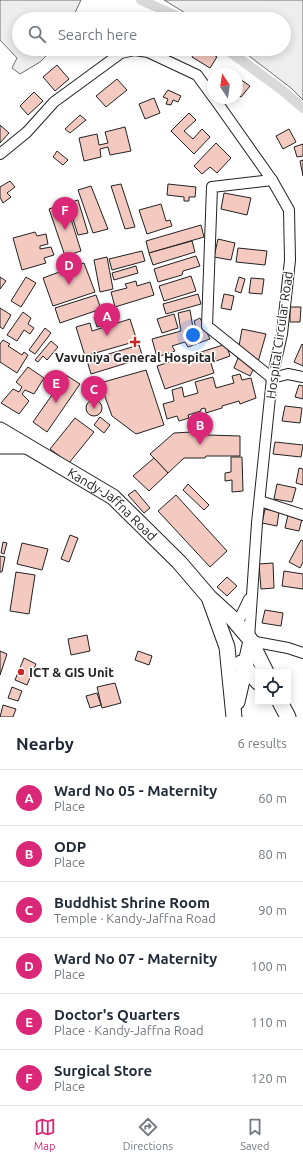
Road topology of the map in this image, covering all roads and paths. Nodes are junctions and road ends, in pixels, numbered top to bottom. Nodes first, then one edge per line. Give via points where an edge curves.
1 (117, 56) edge
2 (157, 56) edge
3 (207, 88) edge
4 (219, 104) edge
5 (0, 154) edge
6 (272, 180) junction
7 (303, 377) edge
8 (272, 378) junction
9 (0, 430) edge
10 (0, 446) edge
11 (27, 446) junction
12 (260, 501) junction
13 (303, 515) edge
14 (251, 594) junction
15 (209, 597) junction
16 (237, 624) junction
17 (250, 639) junction
18 (227, 647) junction
19 (303, 653) edge
20 (245, 667) junction
21 (265, 669) edge
22 (255, 679) edge
23 (255, 688) edge
24 (235, 708) edge

1 - 5 street, Hospital Circular Road via 54,102 28,132
2 - 3 street, Hospital Circular Road via 197,75
4 - 6 street, Hospital Circular Road
6 - 8 street, Hospital Circular Road via 289,210 290,260 282,334
6 - 8 street via 212,187 207,326
7 - 8 street via 288,374
8 - 12 street, Hospital Circular Road
9 - 11 highway, Kandy-Jaffna Road
10 - 11 highway
11 - 15 highway, Kandy-Jaffna Road via 113,497 179,562
12 - 13 street
12 - 14 street, Hospital Circular Road
14 - 16 street, Hospital Circular Road
14 - 17 street, Hospital Circular Road
15 - 16 highway, Kandy-Jaffna Road
15 - 18 highway, Kandy-Jaffna Road
16 - 17 highway, Kandy-Jaffna Road
16 - 18 highway, Hospital Circular Road
17 - 19 street
17 - 20 highway
17 - 21 highway, Kandy-Jaffna Road
18 - 20 highway
18 - 24 highway
20 - 22 highway
20 - 24 highway
23 - 24 highway via 245,690

